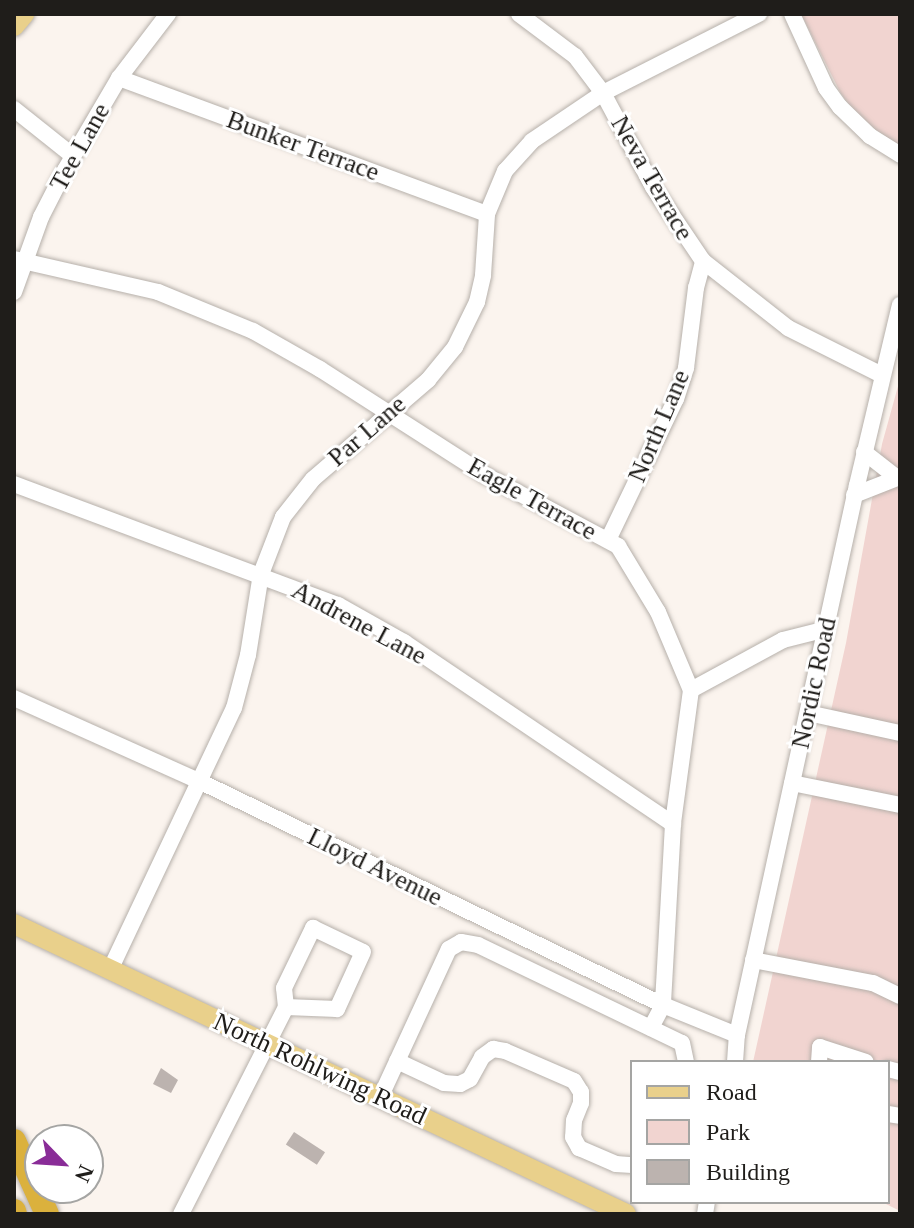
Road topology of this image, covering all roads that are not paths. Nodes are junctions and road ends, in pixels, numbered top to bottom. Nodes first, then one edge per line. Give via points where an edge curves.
1 (24, 14) edge
2 (168, 14) edge
3 (519, 14) edge
4 (759, 14) edge
5 (792, 14) edge
6 (14, 26) edge
7 (119, 78) junction
8 (603, 93) junction
9 (14, 109) edge
10 (900, 155) edge
11 (73, 156) junction
12 (487, 214) junction
13 (19, 261) edge
14 (703, 261) junction
15 (14, 292) edge
16 (900, 305) edge
17 (882, 375) junction
18 (388, 412) junction
19 (864, 452) junction
20 (898, 477) edge
21 (14, 484) edge
22 (854, 495) junction
23 (608, 540) junction
24 (261, 574) junction
25 (826, 629) junction
26 (691, 690) junction
27 (14, 698) edge
28 (808, 713) junction
29 (900, 733) edge
30 (199, 781) junction
31 (792, 783) junction
32 (900, 805) edge
33 (673, 824) junction
34 (14, 924) edge
35 (753, 960) junction
36 (110, 970) junction
37 (900, 996) edge
38 (663, 1005) junction
39 (286, 1007) junction
40 (651, 1028) junction
41 (737, 1035) junction
42 (264, 1043) junction
43 (686, 1060) edge
44 (735, 1060) edge
45 (819, 1060) edge
46 (860, 1060) edge
47 (397, 1061) junction
48 (380, 1098) junction
49 (14, 1142) edge
50 (630, 1165) edge
51 (37, 1214) edge
52 (47, 1214) edge
53 (181, 1214) edge
54 (626, 1214) edge

1 - 6 main road
2 - 7 street, Tee Lane
3 - 8 street, Neva Terrace via 575,56
4 - 8 street, Par Lane
5 - 10 street via 840,107
7 - 11 street, Tee Lane
7 - 12 street, Bunker Terrace
8 - 12 street, Par Lane via 519,154 505,171
8 - 14 street, Neva Terrace via 653,187
9 - 11 street
11 - 13 street, Tee Lane
12 - 18 street, Par Lane via 483,275 469,323 442,365
13 - 15 street, Tee Lane
13 - 18 street, Eagle Terrace via 120,282 206,310 289,350
14 - 17 street, Neva Terrace via 788,328
14 - 23 street, North Lane via 676,399
16 - 17 street, Nordic Road
17 - 19 street, Nordic Road
18 - 23 street, Eagle Terrace via 485,475
18 - 24 street, Par Lane via 297,497 283,517
19 - 20 street
19 - 22 street, Nordic Road
20 - 22 street
21 - 24 street, Andrene Lane
22 - 25 street, Nordic Road
23 - 26 street, Eagle Terrace via 618,546 644,586
24 - 30 street, Par Lane via 242,686
24 - 33 street, Andrene Lane via 338,605 404,642
25 - 26 street via 783,640
25 - 28 street, Nordic Road
26 - 33 street, Eagle Terrace
27 - 30 street, Lloyd Avenue
28 - 29 street
28 - 31 street, Nordic Road
30 - 36 street, Par Lane
30 - 38 street, Lloyd Avenue
31 - 32 street
31 - 35 street, Nordic Road
33 - 38 street, Eagle Terrace
34 - 36 main road, North Rohlwing Road
35 - 37 street via 873,983
35 - 41 street, Nordic Road
36 - 42 main road, North Rohlwing Road
38 - 40 street
38 - 41 street, Lloyd Avenue
39 - 39 street via 284,988 313,928 363,952 337,1009
39 - 42 street
40 - 43 street via 682,1043
40 - 47 street via 478,945 461,942 449,949
41 - 44 street, Nordic Road
42 - 48 main road, North Rohlwing Road
42 - 53 street
45 - 46 street via 820,1047
47 - 48 street
47 - 50 street via 444,1083 460,1084 493,1049 574,1081 581,1092 573,1137 579,1148
48 - 54 main road, North Rohlwing Road
49 - 51 highway
49 - 52 highway

